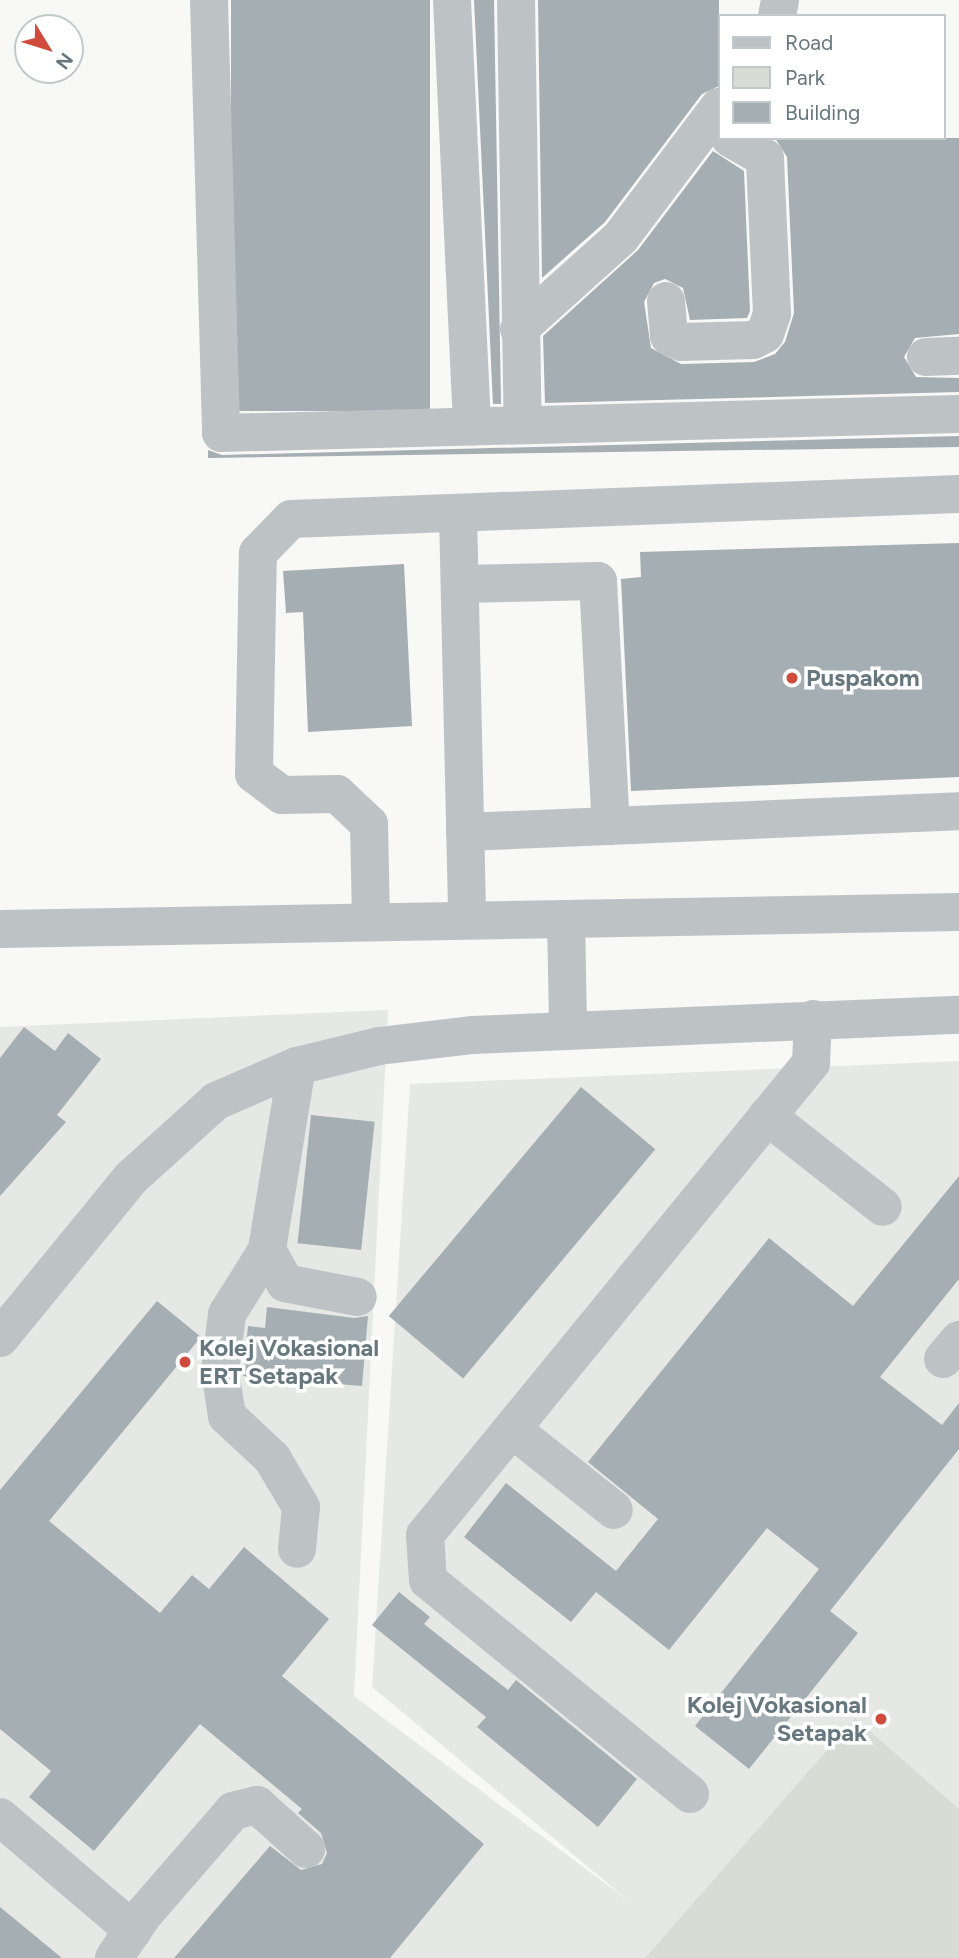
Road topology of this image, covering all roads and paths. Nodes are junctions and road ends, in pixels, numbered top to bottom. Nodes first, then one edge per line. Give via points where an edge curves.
1 (208, 0) edge
2 (452, 0) edge
3 (516, 0) edge
4 (718, 127) edge
5 (739, 140) edge
6 (666, 301) dead end
7 (519, 329) junction
8 (959, 414) edge
9 (523, 425) junction
10 (472, 427) junction
11 (959, 494) edge
12 (458, 513) junction
13 (460, 584) junction
14 (959, 811) edge
15 (611, 826) junction
16 (465, 832) junction
17 (959, 912) edge
18 (565, 919) junction
19 (371, 920) junction
20 (467, 920) junction
21 (0, 929) edge
22 (959, 1015) edge
23 (813, 1020) junction
24 (568, 1028) junction
25 (297, 1066) junction
26 (767, 1116) junction
27 (883, 1207) dead end
28 (267, 1250) junction
29 (358, 1297) dead end
30 (0, 1338) edge
31 (512, 1429) junction
32 (614, 1510) dead end
33 (297, 1549) dead end
34 (690, 1794) dead end
35 (0, 1817) edge
36 (306, 1849) dead end
37 (123, 1944) edge

1 - 10 street via 221,433
2 - 10 street
3 - 7 street
4 - 7 street via 621,237
5 - 6 street via 765,158 772,314 765,334 753,340 681,342 669,336
7 - 9 street
8 - 9 street
9 - 10 street
11 - 12 street
12 - 13 street
12 - 19 street via 291,519 258,553 254,774 282,795 337,794 369,824
13 - 15 street via 598,581
13 - 16 street
14 - 15 street
15 - 16 street
16 - 20 street
17 - 18 street
18 - 20 street
18 - 24 street
19 - 20 street
19 - 21 street
22 - 23 street
23 - 24 street
23 - 26 street via 811,1063
24 - 25 street via 379,1046
25 - 28 street
25 - 30 street via 216,1101 132,1177
26 - 27 street
26 - 31 street
28 - 29 street via 285,1283
28 - 33 street via 227,1314 220,1371 227,1416 272,1458 301,1507
31 - 32 street
31 - 34 street via 425,1535 428,1580
35 - 37 street
36 - 37 street via 257,1805 233,1811

